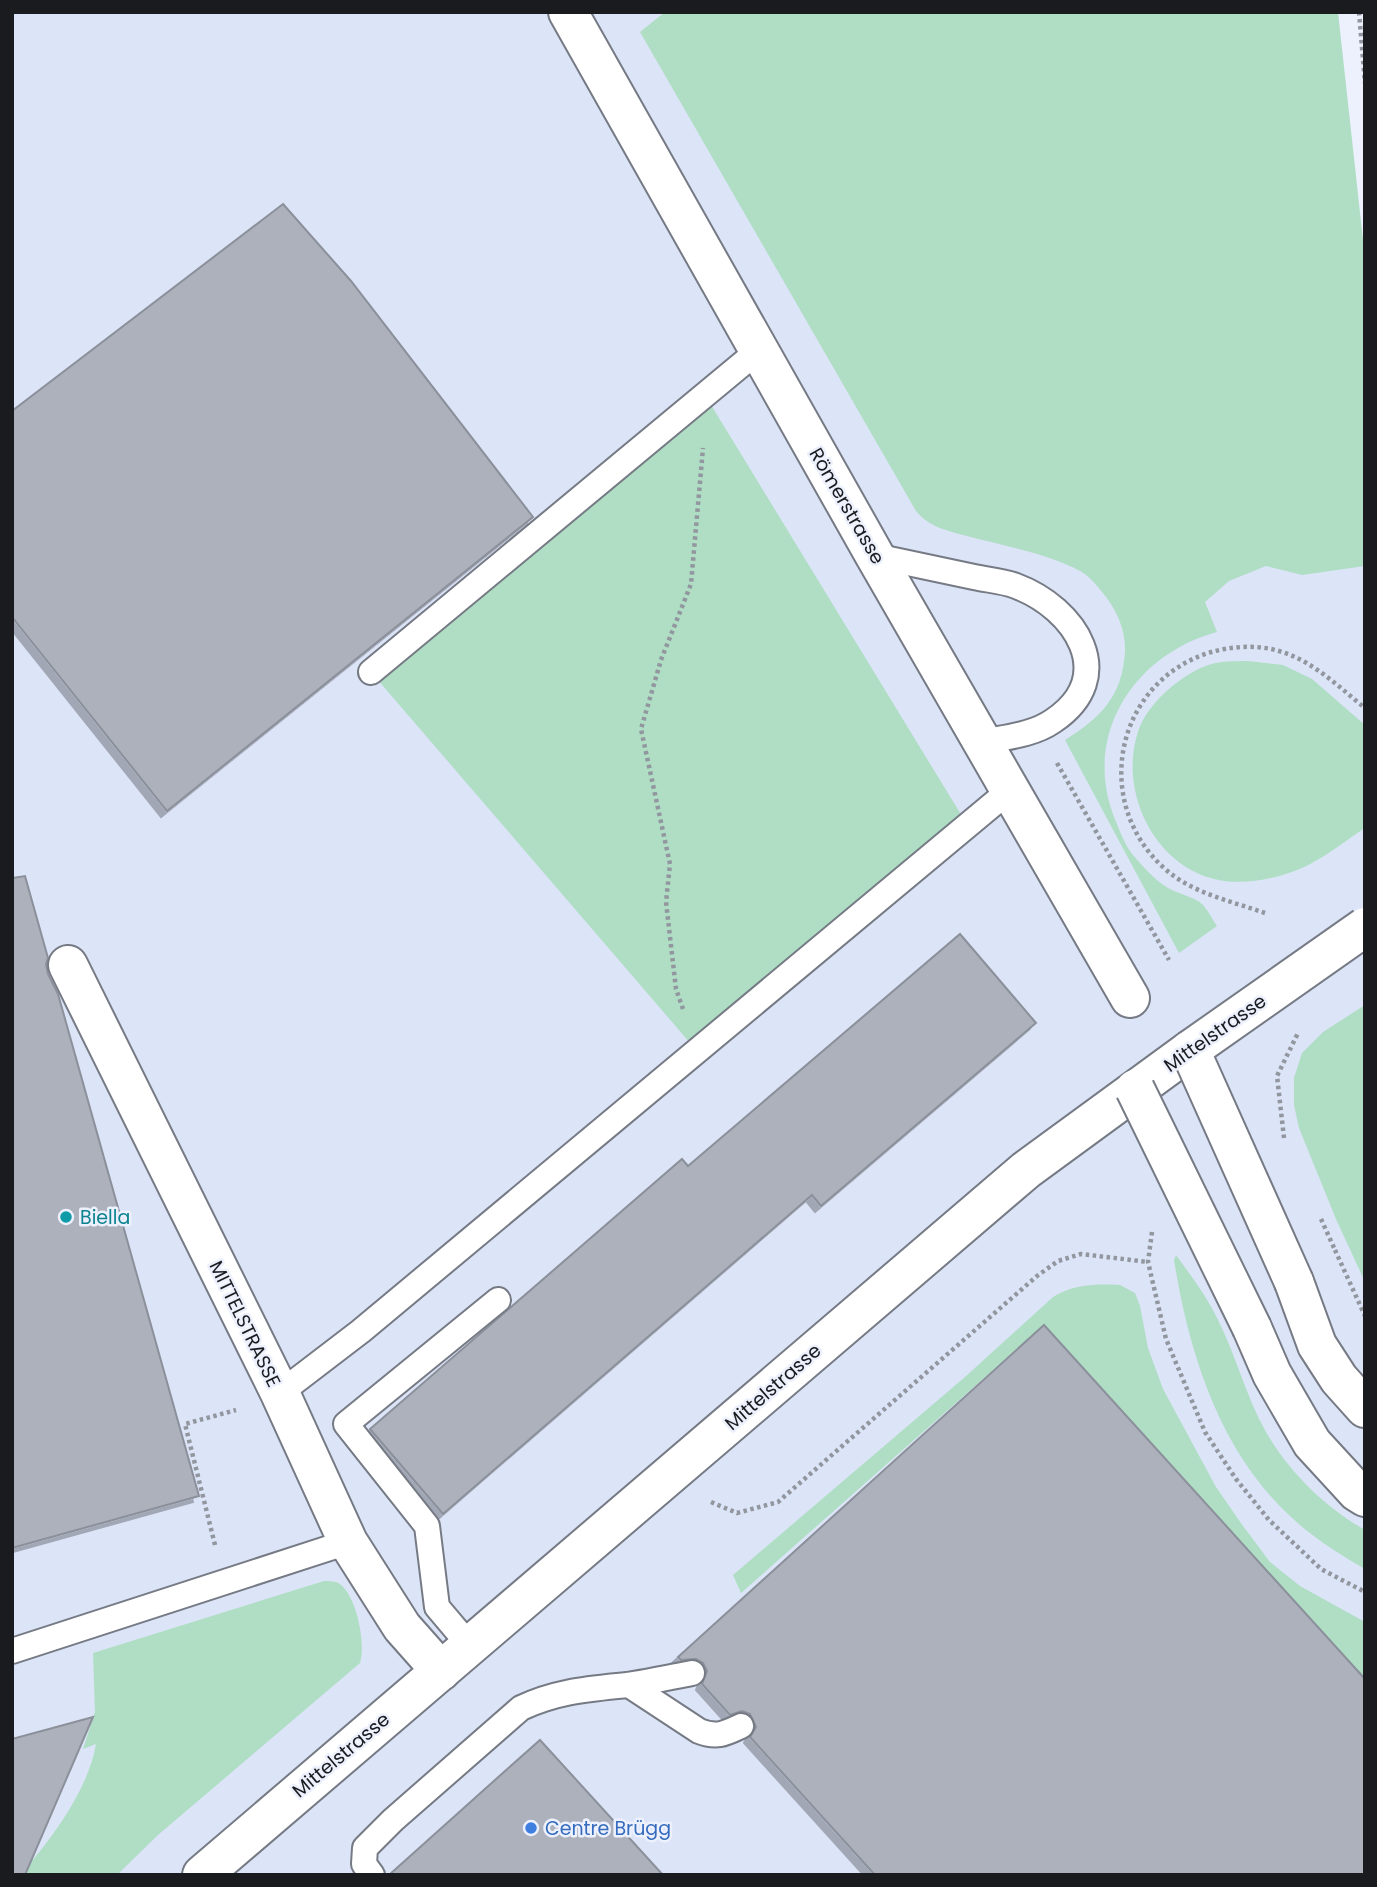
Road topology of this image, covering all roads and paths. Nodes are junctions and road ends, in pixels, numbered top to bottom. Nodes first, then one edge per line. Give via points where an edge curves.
1 (568, 12) edge
2 (1359, 12) edge
3 (1365, 83) edge
4 (759, 350) junction
5 (690, 408) junction
6 (875, 556) junction
7 (371, 672) dead end
8 (1365, 708) edge
9 (1035, 731) junction
10 (982, 742) junction
11 (1010, 790) junction
12 (1265, 913) dead end
13 (1365, 927) edge
14 (1169, 960) dead end
15 (68, 965) dead end
16 (1130, 998) dead end
17 (1302, 1025) dead end
18 (1190, 1050) junction
19 (697, 1051) junction
20 (1135, 1089) junction
21 (1289, 1150) dead end
22 (1318, 1213) dead end
23 (1153, 1231) dead end
24 (1148, 1262) junction
25 (498, 1300) dead end
26 (1365, 1316) edge
27 (279, 1393) junction
28 (1365, 1408) edge
29 (234, 1411) dead end
30 (663, 1481) junction
31 (1365, 1497) edge
32 (348, 1542) junction
33 (225, 1583) junction
34 (1365, 1592) edge
35 (470, 1646) junction
36 (12, 1651) edge
37 (441, 1671) junction
38 (692, 1673) dead end
39 (629, 1685) junction
40 (741, 1726) dead end
41 (202, 1875) edge
42 (372, 1875) edge

1 - 4 main road, Römerstrasse
2 - 3 path
4 - 5 lane
4 - 6 main road, Römerstrasse
5 - 7 lane
5 - 19 path via 704,442 691,584 661,660 642,729 670,864 666,902 676,989
6 - 9 lane via 1016,585 1052,606 1077,632 1086,657 1086,681 1072,706
6 - 10 main road, Römerstrasse
8 - 12 path via 1306,661 1279,650 1251,647 1196,657 1151,690 1135,713 1124,740 1120,768 1128,815 1145,849 1188,886
9 - 10 lane
9 - 14 path
10 - 11 main road, Römerstrasse
11 - 16 main road, Römerstrasse
11 - 19 lane
13 - 18 main road, Mittelstrasse, bridge
15 - 27 main road, MITTELSTRASSE
17 - 21 path, bridge via 1277,1076
18 - 20 main road, Mittelstrasse
18 - 28 main road, bridge via 1294,1282 1317,1345
19 - 27 lane via 361,1331
20 - 30 main road, Mittelstrasse via 1026,1170
20 - 31 main road, bridge via 1272,1374 1312,1443
22 - 26 path, bridge
23 - 24 path
24 - 30 path via 1081,1254 1058,1261 778,1502 737,1513
24 - 34 path via 1166,1339 1205,1432 1269,1520 1321,1569
25 - 35 lane via 346,1424 427,1526 437,1607
27 - 32 main road, MITTELSTRASSE
29 - 33 path via 185,1424
30 - 35 main road, Mittelstrasse
32 - 33 lane
32 - 37 main road, MITTELSTRASSE via 402,1628
33 - 36 lane
35 - 37 main road, Mittelstrasse
37 - 41 main road, Mittelstrasse
38 - 39 lane
39 - 40 lane via 699,1731 720,1736
39 - 42 lane via 587,1688 537,1701 510,1717 365,1848 363,1864

